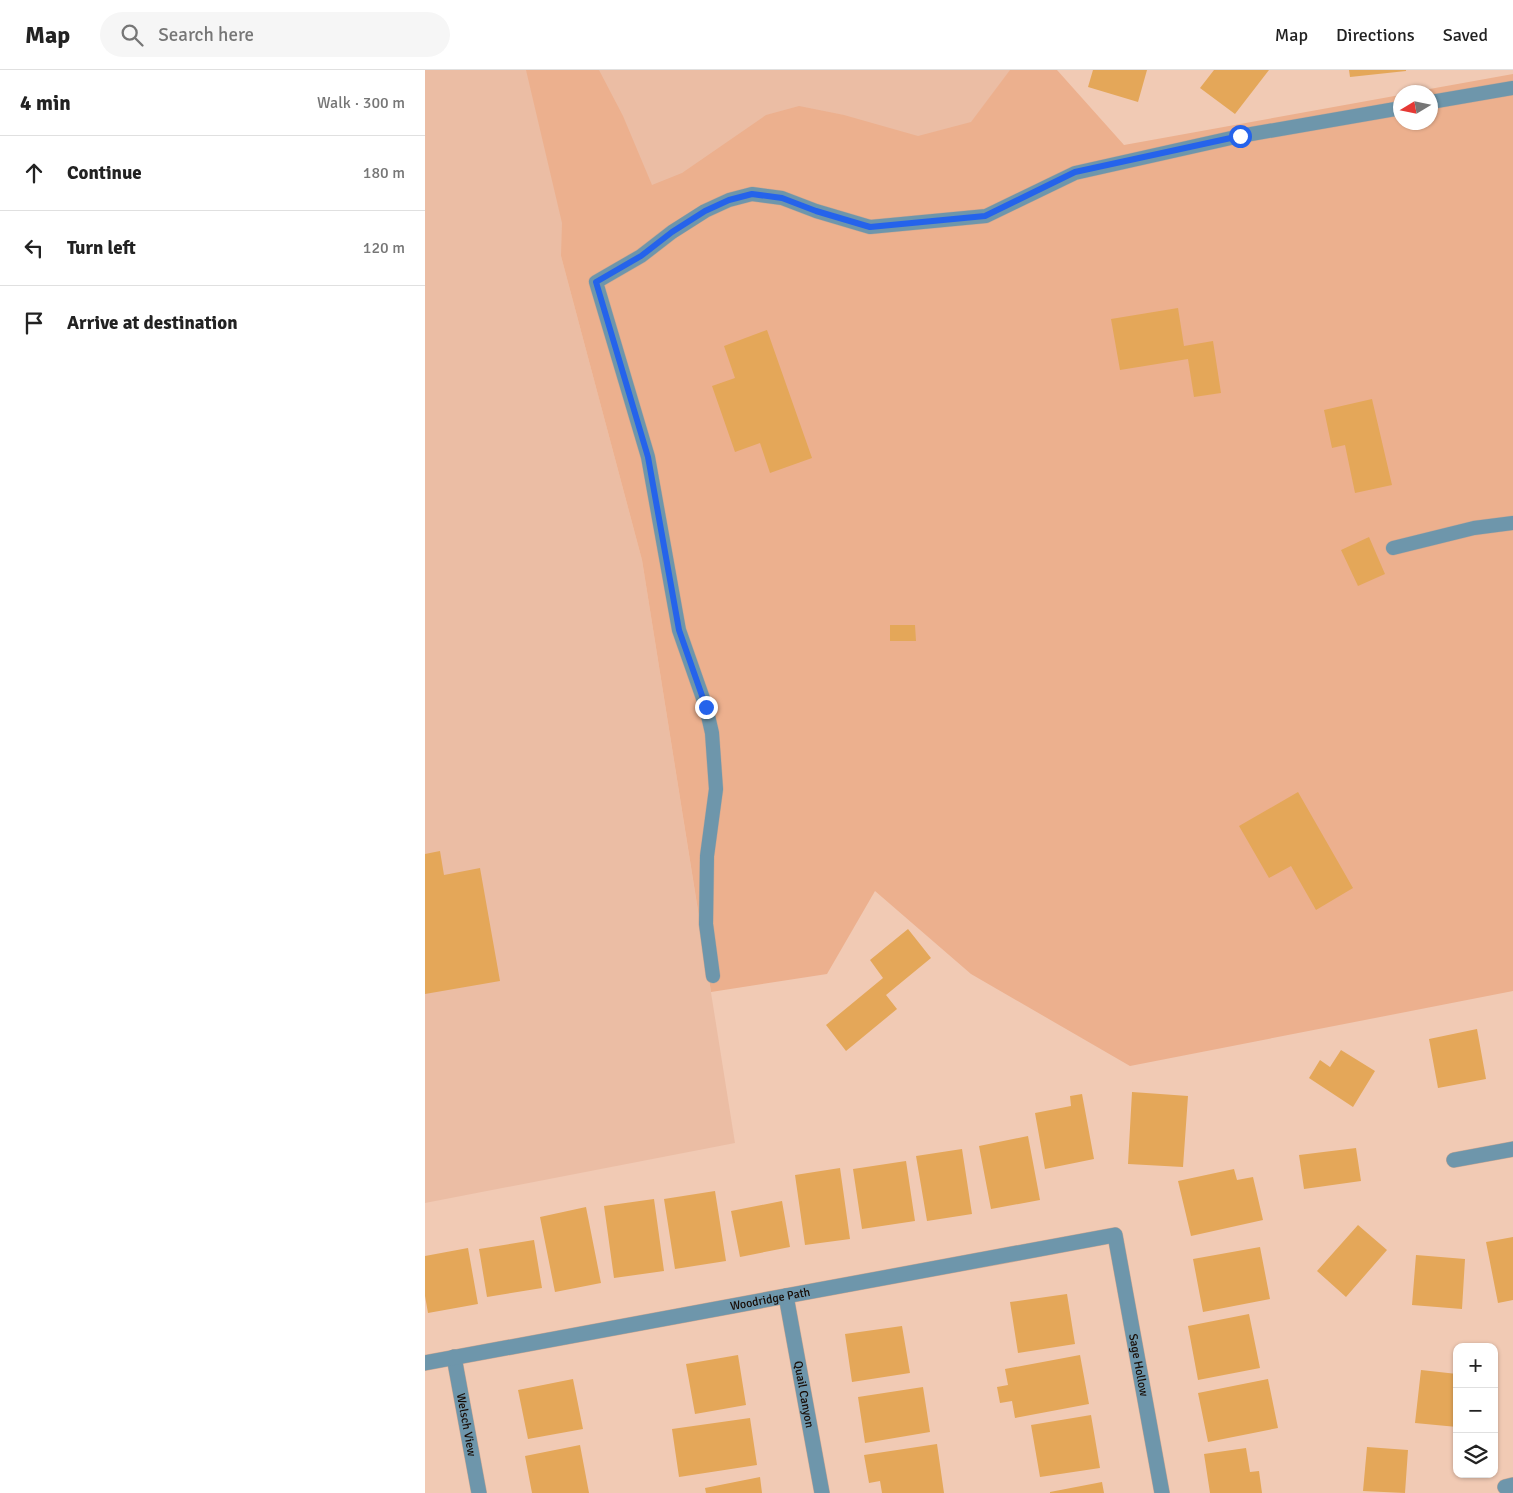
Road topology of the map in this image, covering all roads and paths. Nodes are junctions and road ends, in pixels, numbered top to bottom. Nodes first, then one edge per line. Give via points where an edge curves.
1 (1513, 88) edge
2 (1438, 101) edge
3 (1393, 109) edge
4 (1513, 523) edge
5 (1393, 548) dead end
6 (713, 976) dead end
7 (1513, 1149) edge
8 (1454, 1160) dead end
9 (1115, 1235) joint
10 (786, 1296) junction
11 (454, 1356) junction
12 (425, 1363) edge
13 (479, 1493) edge
14 (822, 1493) edge
15 (1162, 1493) edge

1 - 2 lane
3 - 6 lane via 1240,136 1075,172 985,216 870,227 782,198 752,194 705,211 641,256 596,282 648,457 679,630 712,733 716,789 707,856 706,924
4 - 5 lane via 1473,528
7 - 8 street
9 - 10 street, Woodridge Path
9 - 15 street, Sage Hollow
10 - 11 street, Woodridge Path
10 - 14 street, Quail Canyon
11 - 12 street, Woodridge Path
11 - 13 street, Welsch View

